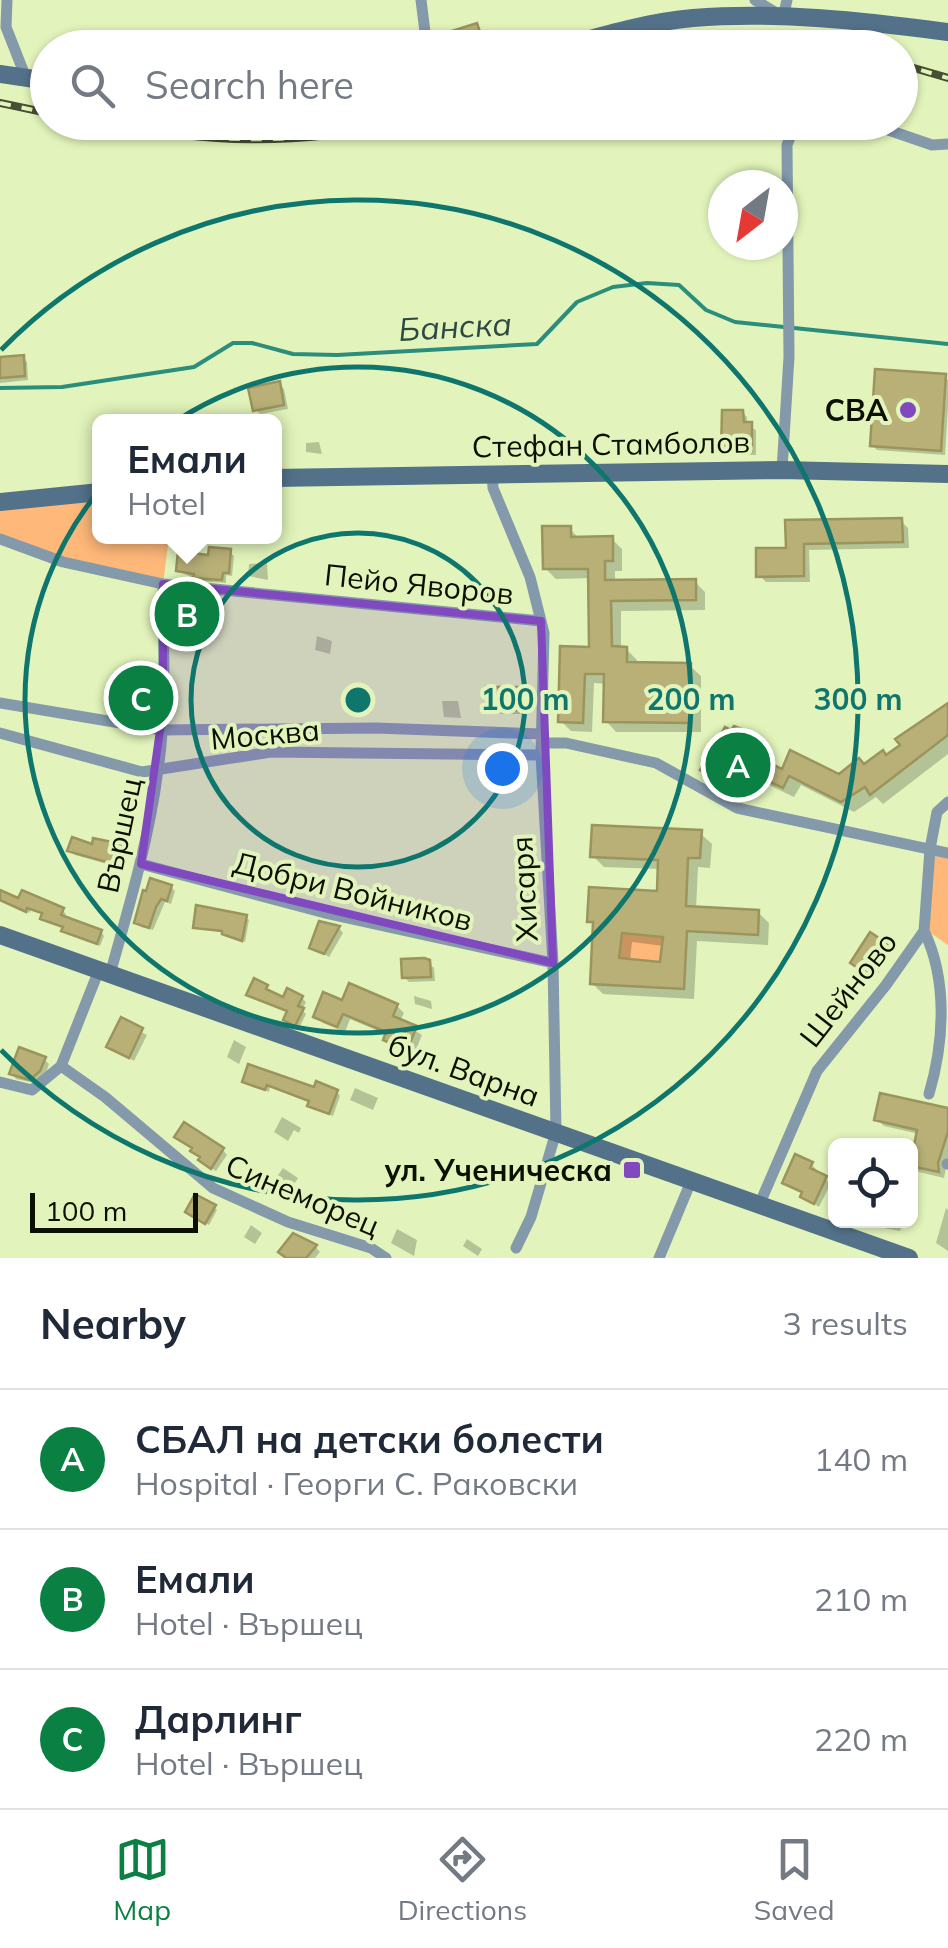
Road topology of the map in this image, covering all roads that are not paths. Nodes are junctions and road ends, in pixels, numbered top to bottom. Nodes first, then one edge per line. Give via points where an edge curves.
1 (7, 0) edge
2 (421, 0) edge
3 (755, 0) edge
4 (785, 8) edge
5 (425, 30) edge
6 (629, 30) edge
7 (948, 32) edge
8 (0, 74) edge
9 (26, 78) junction
10 (30, 79) edge
11 (918, 139) edge
12 (790, 140) edge
13 (948, 144) edge
14 (782, 470) junction
15 (492, 472) junction
16 (948, 474) edge
17 (282, 478) edge
18 (92, 493) edge
19 (0, 502) edge
20 (0, 539) edge
21 (163, 584) junction
22 (541, 621) junction
23 (0, 703) edge
24 (162, 730) junction
25 (0, 733) edge
26 (541, 744) junction
27 (158, 771) junction
28 (948, 802) edge
29 (930, 849) junction
30 (948, 853) edge
31 (141, 864) junction
32 (924, 932) junction
33 (0, 935) edge
34 (554, 964) junction
35 (105, 972) junction
36 (61, 1066) junction
37 (0, 1082) edge
38 (930, 1094) dead end
39 (556, 1132) junction
40 (692, 1179) junction
41 (760, 1203) junction
42 (516, 1248) dead end
43 (864, 1250) edge
44 (386, 1258) edge
45 (660, 1258) edge
46 (909, 1258) edge

1 - 9 street via 6,27
2 - 5 street
3 - 4 street
4 - 6 street
4 - 7 street
8 - 9 street
9 - 10 street
11 - 13 street
12 - 14 street
14 - 15 street, Стефан Стамболов
14 - 16 street, Стефан Стамболов
15 - 17 street, Стефан Стамболов
15 - 22 street, Хисаря
18 - 19 street
20 - 21 street, Пейо Яворов via 63,562
21 - 22 street, Пейо Яворов
21 - 24 street, Вършец
22 - 26 street, Хисаря
23 - 24 street, Москва
24 - 26 street, Москва via 376,728
24 - 27 street, Вършец
25 - 27 street, Москва via 124,769
26 - 27 street, Москва via 271,752
26 - 29 street via 566,743 656,764 736,808
26 - 34 street, Хисаря
27 - 31 street, Вършец
28 - 29 street, Шейново via 937,812
29 - 30 street
29 - 32 street, Шейново
31 - 34 street, Добри Войников
31 - 35 street, Вършец
32 - 38 street via 940,977
32 - 41 street, Шейново via 817,1071
33 - 35 street, бул. Варна
34 - 39 street, Хисаря
35 - 36 street, Вършец
35 - 39 street, бул. Варна
36 - 37 street via 32,1090
36 - 44 street, Синеморец via 213,1188
39 - 40 street, бул. Варна
39 - 42 street, Хисаря
40 - 41 street, бул. Варна
40 - 45 street
41 - 43 street, бул. Варна
43 - 46 street, бул. Варна

